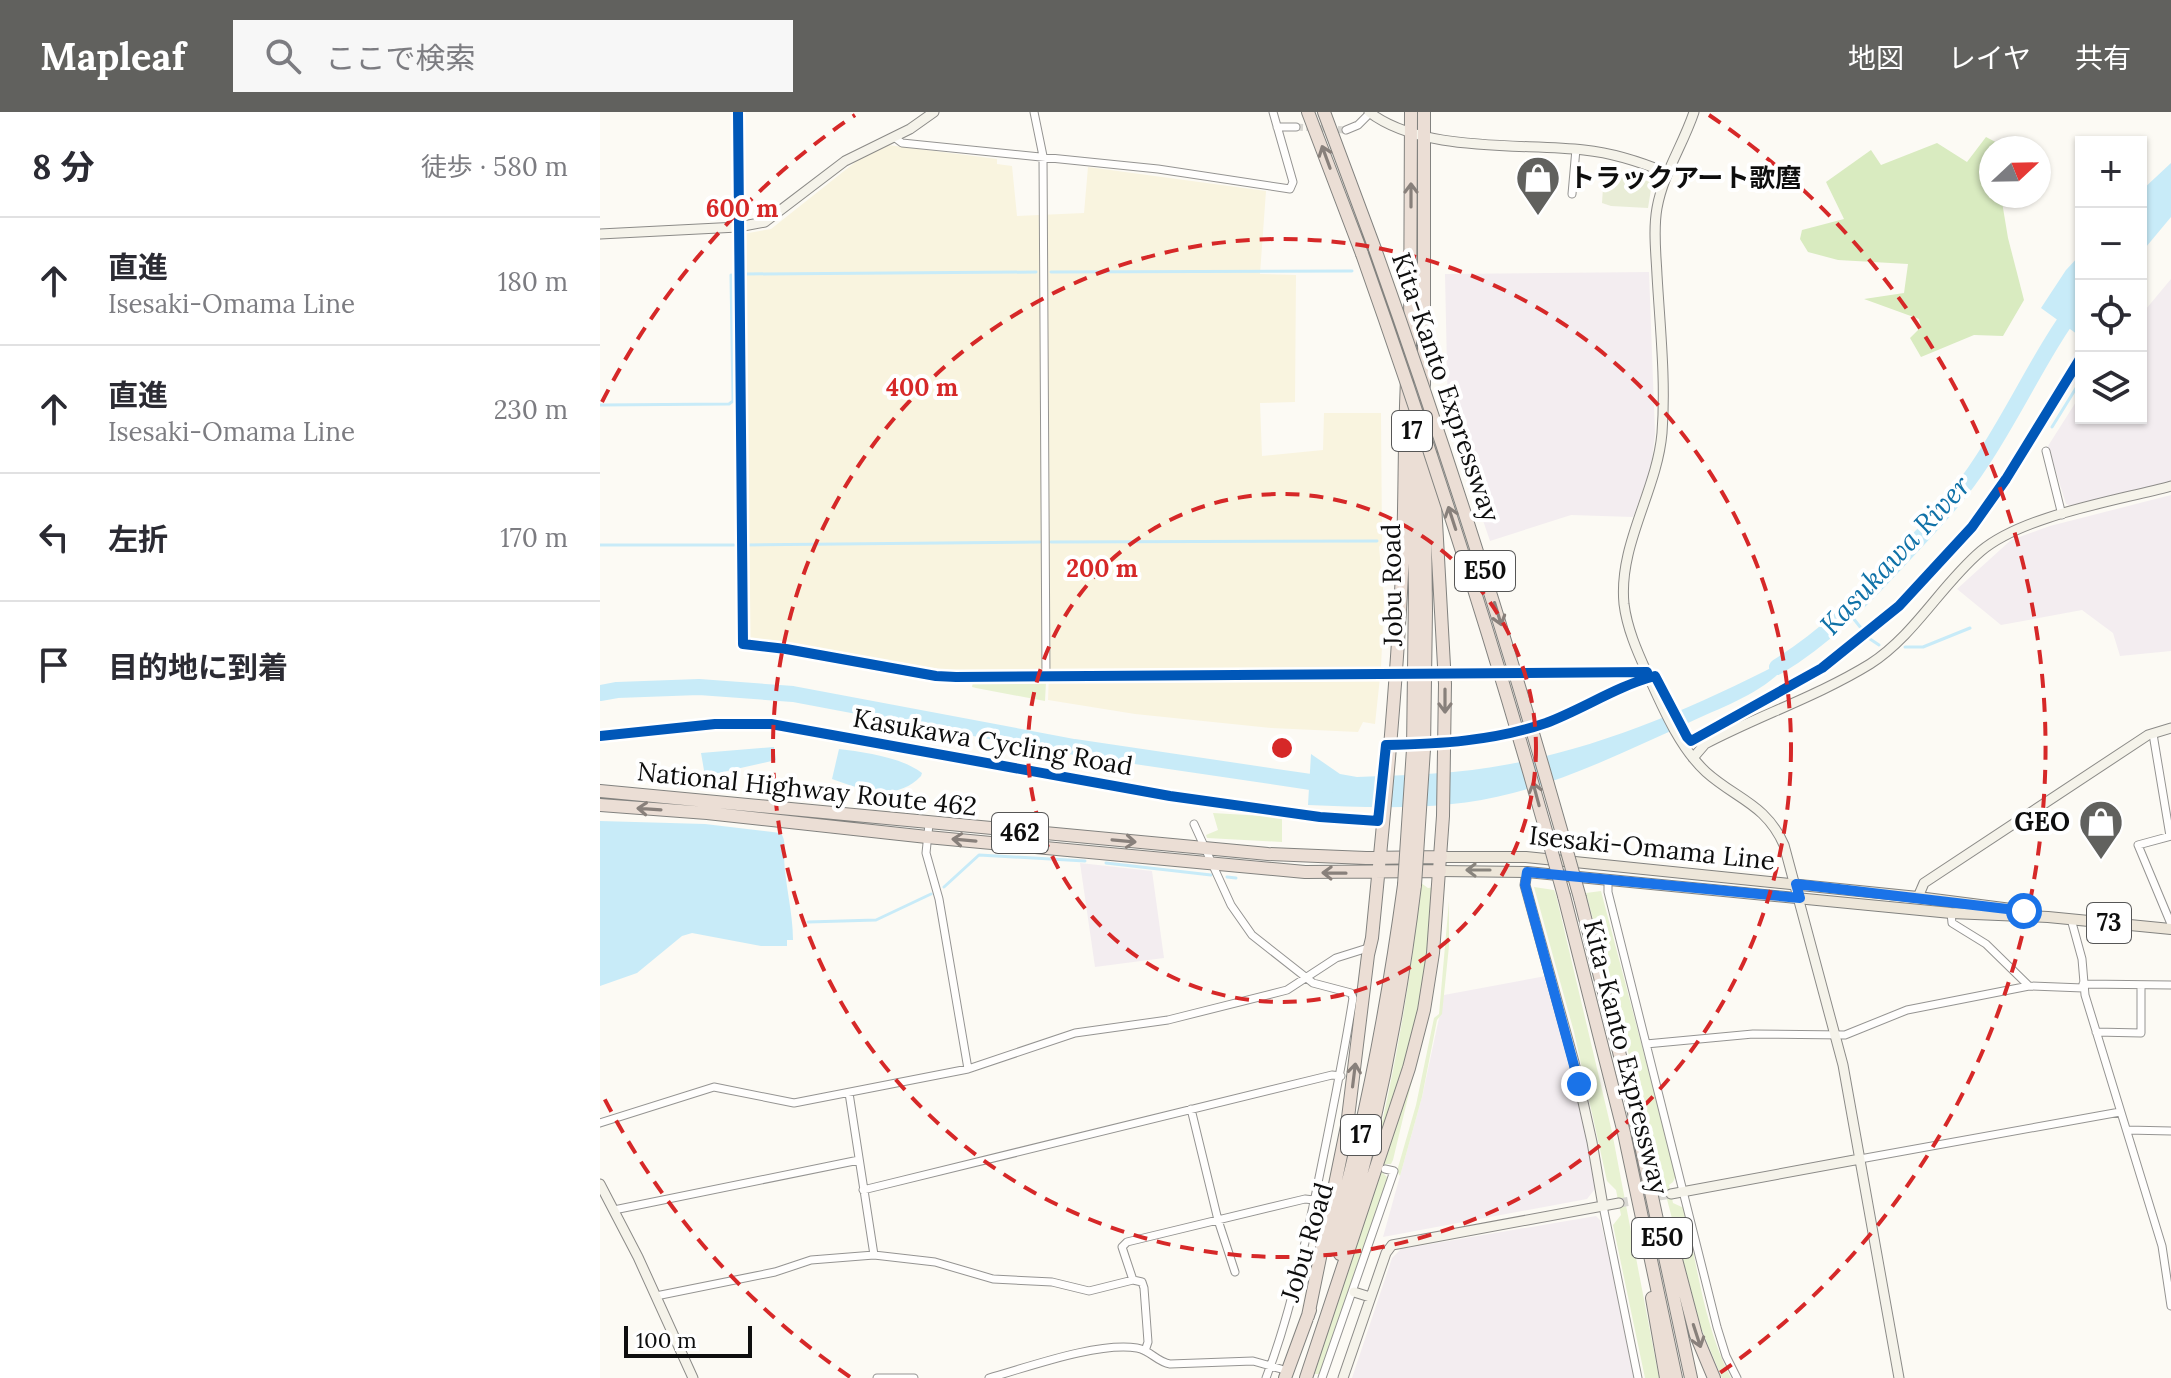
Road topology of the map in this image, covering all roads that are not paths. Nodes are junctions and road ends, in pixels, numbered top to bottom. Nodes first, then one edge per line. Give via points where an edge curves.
1 (738, 112) edge
2 (934, 112) edge
3 (1034, 112) edge
4 (1273, 112) edge
5 (1308, 112) edge
6 (1324, 112) edge
7 (1370, 112) edge
8 (1411, 112) edge
9 (1424, 112) edge
10 (1694, 112) edge
11 (1277, 127) junction
12 (1296, 127) tunnel mouth
13 (1346, 130) tunnel mouth
14 (1411, 131) junction
15 (1424, 136) junction
16 (894, 137) junction
17 (1576, 149) junction
18 (1043, 156) junction
19 (1667, 173) junction
20 (1572, 194) dead end
21 (738, 227) junction
22 (600, 234) edge
23 (1410, 336) junction
24 (1424, 400) junction
25 (2046, 451) dead end
26 (2171, 486) edge
27 (2062, 515) junction
28 (1384, 675) tunnel mouth
29 (1456, 675) tunnel mouth
30 (1649, 676) junction
31 (1046, 677) junction
32 (2171, 728) edge
33 (2153, 734) junction
34 (1418, 749) junction
35 (1693, 758) junction
36 (600, 791) edge
37 (600, 805) edge
38 (1194, 824) dead end
39 (928, 830) junction
40 (2170, 836) edge
41 (1206, 849) junction
42 (1441, 857) junction
43 (1380, 858) junction
44 (1214, 864) junction
45 (1440, 871) junction
46 (1527, 872) junction
47 (1379, 873) junction
48 (1608, 879) junction
49 (1796, 884) junction
50 (1410, 885) junction
51 (1918, 897) junction
52 (1800, 898) junction
53 (1951, 913) junction
54 (2048, 917) junction
55 (2071, 919) junction
56 (2171, 926) edge
57 (1371, 947) junction
58 (1306, 978) junction
59 (2141, 985) junction
60 (2171, 985) edge
61 (2029, 986) junction
62 (2083, 986) junction
63 (2096, 1032) junction
64 (1836, 1036) junction
65 (1646, 1044) junction
66 (968, 1069) junction
67 (1341, 1076) junction
68 (849, 1093) junction
69 (1631, 1099) junction
70 (1191, 1109) junction
71 (2120, 1112) junction
72 (600, 1123) edge
73 (2127, 1130) junction
74 (2171, 1131) edge
75 (1325, 1154) junction
76 (1334, 1156) dead end
77 (1860, 1159) junction
78 (859, 1160) junction
79 (1385, 1169) dead end
80 (600, 1184) edge
81 (863, 1190) junction
82 (1683, 1192) junction
83 (1671, 1194) tunnel mouth
84 (1314, 1200) junction
85 (1619, 1203) tunnel mouth
86 (1603, 1206) junction
87 (614, 1210) junction
88 (1642, 1216) junction
89 (1218, 1220) junction
90 (874, 1255) junction
91 (1337, 1264) junction
92 (1235, 1272) dead end
93 (2169, 1276) edge
94 (1133, 1280) junction
95 (1354, 1292) junction
96 (656, 1296) junction
97 (1370, 1297) junction
98 (1332, 1303) junction
99 (2171, 1306) edge
100 (1308, 1316) junction
101 (1313, 1338) junction
102 (1145, 1351) junction
103 (1271, 1365) junction
104 (1283, 1374) edge
105 (693, 1378) edge
106 (877, 1378) edge
107 (914, 1378) edge
108 (989, 1378) edge
109 (1266, 1378) edge
110 (1297, 1378) edge
111 (1306, 1378) edge
112 (1322, 1378) edge
113 (1343, 1378) edge
114 (1638, 1378) edge
115 (1666, 1378) edge
116 (1676, 1378) edge
117 (1691, 1378) edge
118 (1714, 1378) edge
119 (1737, 1378) edge
120 (1899, 1378) edge

1 - 21 street
2 - 16 street
3 - 18 street
4 - 11 street
88 -> 5 highway, Kita-Kanto Expressway / E50, bridge via 1564,896 1470,572
6 -> 69 highway, Kita-Kanto Expressway / E50, bridge via 1469,519 1580,898
7 - 13 street
7 - 14 street
8 - 14 highway, Jobu Road / 17
9 - 15 highway, Jobu Road / 17
10 - 19 street
11 - 12 street
11 - 18 street via 1293,182 1290,189
14 - 15 street
23 -> 14 highway, Jobu Road / 17
15 - 17 street
15 - 24 highway, Jobu Road / 17
16 - 18 street via 902,143
16 - 21 street via 845,161 765,222
17 - 19 street via 1626,158
17 - 20 street
18 - 31 street
19 - 30 street via 1655,226 1661,447 1628,557 1624,590 1630,632
21 - 22 street
21 - 31 street via 743,644 936,676
23 - 34 highway, Jobu Road / 17
23 - 43 highway via 1404,537
24 - 34 highway, Jobu Road / 17 via 1426,610
24 -> 42 highway via 1445,684
25 - 27 street
26 - 27 street
27 - 35 street via 1993,542 1869,665 1727,732
28 - 31 street
29 - 30 street
30 - 35 street
32 - 33 street
33 - 40 street
33 - 51 street via 1924,883
34 - 50 highway, Jobu Road / 17, bridge
35 - 49 street via 1773,824
36 - 39 highway, National Highway Route 462 / 462
39 -> 37 highway, National Highway Route 462 / 462
38 - 41 street
39 -> 41 highway, National Highway Route 462 / 462
44 -> 39 highway, National Highway Route 462 / 462
39 - 66 street via 926,853
40 - 56 street via 2138,845
41 - 43 highway, National Highway Route 462 / 462
41 - 44 street
42 - 43 highway, National Highway Route 462 / 462
42 - 45 highway
42 - 49 main road, Isesaki-Omama Line / 73 via 1526,857
43 - 47 highway
47 -> 44 highway, National Highway Route 462 / 462
44 - 58 street via 1247,929
46 -> 45 main road, Isesaki-Omama Line / 73
45 - 47 highway, National Highway Route 462 / 462
45 - 98 highway via 1433,953 1416,1042
46 - 48 main road, Isesaki-Omama Line / 73
46 - 86 street via 1525,885 1588,1120
47 - 57 highway
48 - 52 main road, Isesaki-Omama Line / 73
48 - 65 street
49 - 51 main road, Isesaki-Omama Line / 73
49 - 52 street
50 - 91 highway, Jobu Road / 17 via 1400,996 1384,1088
50 - 100 highway, Jobu Road / 17 via 1361,1133
51 - 54 main road, Isesaki-Omama Line / 73
52 - 53 main road, Isesaki-Omama Line / 73
52 - 64 street
53 - 54 main road, Isesaki-Omama Line / 73
53 - 61 street via 1952,923 1986,944
54 - 55 main road, Isesaki-Omama Line / 73
55 - 56 main road, Isesaki-Omama Line / 73
55 - 62 street
57 - 58 street via 1336,958
100 -> 57 highway via 1345,1141
58 - 66 street via 1287,990 1168,1020 1075,1033
58 - 67 street via 1353,995
59 - 60 street
59 - 62 street
59 - 63 street via 2141,1033
61 - 62 street
61 - 64 street via 1907,1010
62 - 63 street
63 - 71 street
64 - 65 street via 1739,1035
64 - 77 street
65 - 82 street
66 - 68 street
67 - 70 street
67 - 75 street
68 - 72 street via 794,1103 719,1086
68 - 78 street
69 - 117 highway, Kita-Kanto Expressway / E50
69 -> 118 highway via 1696,1335
70 - 81 street
70 - 89 street
71 - 73 street
71 - 77 street
73 - 74 street
73 - 93 street
75 - 76 street
75 - 84 street
77 - 82 street
77 - 120 street
78 - 81 street
78 - 87 street
79 - 95 street via 1394,1171
80 - 87 street
81 - 90 street
82 - 83 street
82 - 119 street via 1717,1327
84 - 89 street
84 - 103 street
85 - 86 street
86 - 97 street via 1397,1243 1386,1253
86 - 114 street
87 - 96 street
88 - 115 highway
88 - 116 highway, Kita-Kanto Expressway / E50
89 - 92 street
89 - 94 street via 1123,1244
90 - 94 street via 935,1262 993,1279 1052,1282 1089,1291
90 - 96 street via 811,1260
91 - 98 highway
91 - 101 highway, Jobu Road / 17
93 - 99 street
94 - 102 street via 1144,1288
95 - 97 street
95 - 112 street
96 - 105 street
97 - 113 street
98 - 101 highway
98 - 111 highway
100 - 104 highway, Jobu Road / 17
101 - 110 highway, Jobu Road / 17
102 - 103 street via 1170,1364
102 - 108 street via 1103,1350
103 - 104 street
103 - 109 street
106 - 107 street

